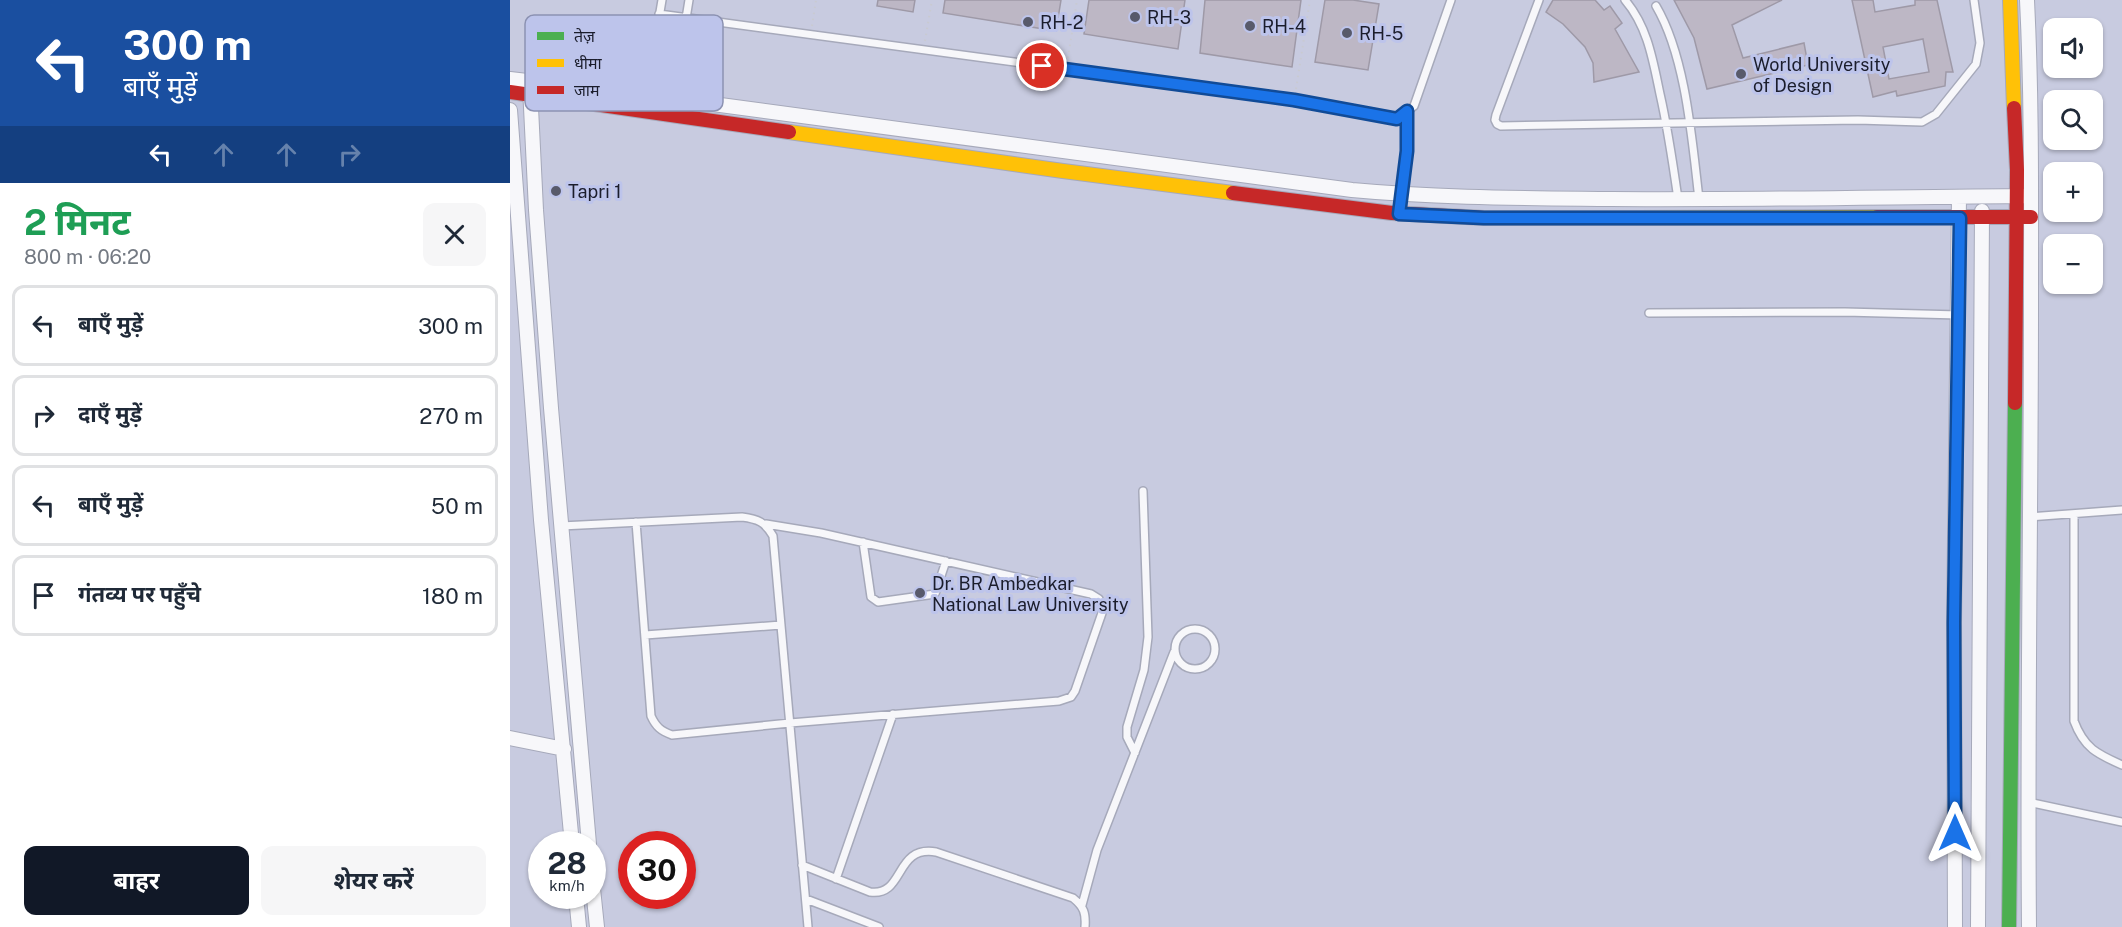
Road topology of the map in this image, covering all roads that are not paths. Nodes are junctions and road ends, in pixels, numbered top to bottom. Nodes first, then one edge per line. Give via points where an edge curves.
1 (662, 0) edge
2 (689, 0) edge
3 (1451, 0) edge
4 (1539, 0) edge
5 (1625, 0) edge
6 (1974, 0) edge
7 (2010, 0) edge
8 (2027, 0) edge
9 (1656, 6) dead end
10 (659, 14) joint
11 (666, 15) edge
12 (686, 15) edge
13 (723, 23) edge
14 (510, 79) edge
15 (525, 86) edge
16 (525, 89) edge
17 (510, 92) edge
18 (723, 106) edge
19 (510, 110) edge
20 (531, 111) edge
21 (667, 111) edge
22 (1407, 111) junction
23 (1690, 123) junction
24 (1666, 124) junction
25 (1401, 194) junction
26 (2016, 196) junction
27 (2031, 196) junction
28 (1959, 197) junction
29 (1982, 197) junction
30 (1678, 199) junction
31 (1699, 199) junction
32 (1399, 214) junction
33 (1960, 218) junction
34 (1982, 218) junction
35 (2016, 218) junction
36 (2031, 218) junction
37 (513, 219) edge
38 (1649, 313) dead end
39 (1959, 315) junction
40 (1143, 491) dead end
41 (2122, 510) edge
42 (2074, 514) junction
43 (2013, 517) junction
44 (2030, 517) junction
45 (636, 522) junction
46 (766, 524) junction
47 (561, 526) junction
48 (862, 542) junction
49 (564, 559) junction
50 (545, 561) junction
51 (946, 561) junction
52 (781, 625) junction
53 (645, 635) junction
54 (1174, 652) junction
55 (892, 714) junction
56 (790, 723) junction
57 (510, 738) edge
58 (564, 750) junction
59 (1135, 753) junction
60 (2122, 765) edge
61 (2010, 800) junction
62 (2028, 802) junction
63 (2122, 822) edge
64 (571, 831) edge
65 (588, 831) edge
66 (802, 866) junction
67 (836, 879) junction
68 (806, 899) junction
69 (1082, 905) junction
70 (577, 909) edge
71 (595, 909) edge
72 (579, 927) edge
73 (597, 927) edge
74 (808, 927) edge
75 (879, 927) edge
76 (1085, 927) edge
77 (1955, 927) edge
78 (1978, 927) edge
79 (2008, 927) edge
80 (2029, 927) edge

1 - 10 lane
2 - 12 lane
3 - 22 lane via 1414,106
4 - 24 lane via 1496,115 1497,124
5 - 24 lane via 1644,29
6 - 23 lane via 1980,44 1977,64 1929,119
7 - 26 street
8 - 27 street
9 - 23 lane via 1673,42
10 - 11 lane
13 - 22 lane via 1294,100 1397,119
14 - 15 street
16 - 17 street
18 - 25 street
19 - 37 street
20 - 47 street
21 - 32 street via 839,140
22 - 25 lane
23 - 24 lane
23 - 31 lane
24 - 30 lane
25 - 30 street
25 - 32 lane
26 - 27 street
26 - 29 street
26 - 35 street
27 - 36 street
28 - 29 street
28 - 31 street
28 - 33 street
29 - 34 street
30 - 31 street
32 - 33 street via 1484,218
33 - 34 street
33 - 39 street
34 - 35 street
34 - 78 street
35 - 36 street
35 - 43 street
36 - 44 street
37 - 50 street
38 - 39 lane
39 - 77 street
40 - 59 lane via 1148,637 1144,670 1127,727
41 - 42 lane
42 - 44 lane
42 - 60 lane via 2074,721 2091,748
43 - 44 lane
43 - 61 street
44 - 62 street
45 - 46 lane via 742,517
45 - 47 lane
45 - 53 lane
46 - 48 lane
46 - 52 lane via 773,536
47 - 49 street
48 - 51 lane
48 - 51 lane via 871,597 878,602 934,594
49 - 50 street
49 - 65 street
50 - 58 street
51 - 55 lane via 1099,599 1102,613 1075,691 1059,701
52 - 53 lane
52 - 56 lane
53 - 56 lane via 651,716 662,731 672,735
54 - 54 lane via 1186,668 1200,669 1211,661 1215,648 1210,635 1192,629 1177,639
54 - 59 lane
55 - 56 lane
55 - 67 lane
56 - 66 lane
57 - 58 street
58 - 64 street
59 - 69 lane via 1097,850
61 - 62 lane
61 - 79 street
62 - 63 lane
62 - 80 street
66 - 67 lane
66 - 68 lane
67 - 69 lane via 879,894 887,891 906,861 927,851 1073,898
68 - 74 lane
68 - 75 lane
69 - 76 lane
70 - 72 street
71 - 73 street

